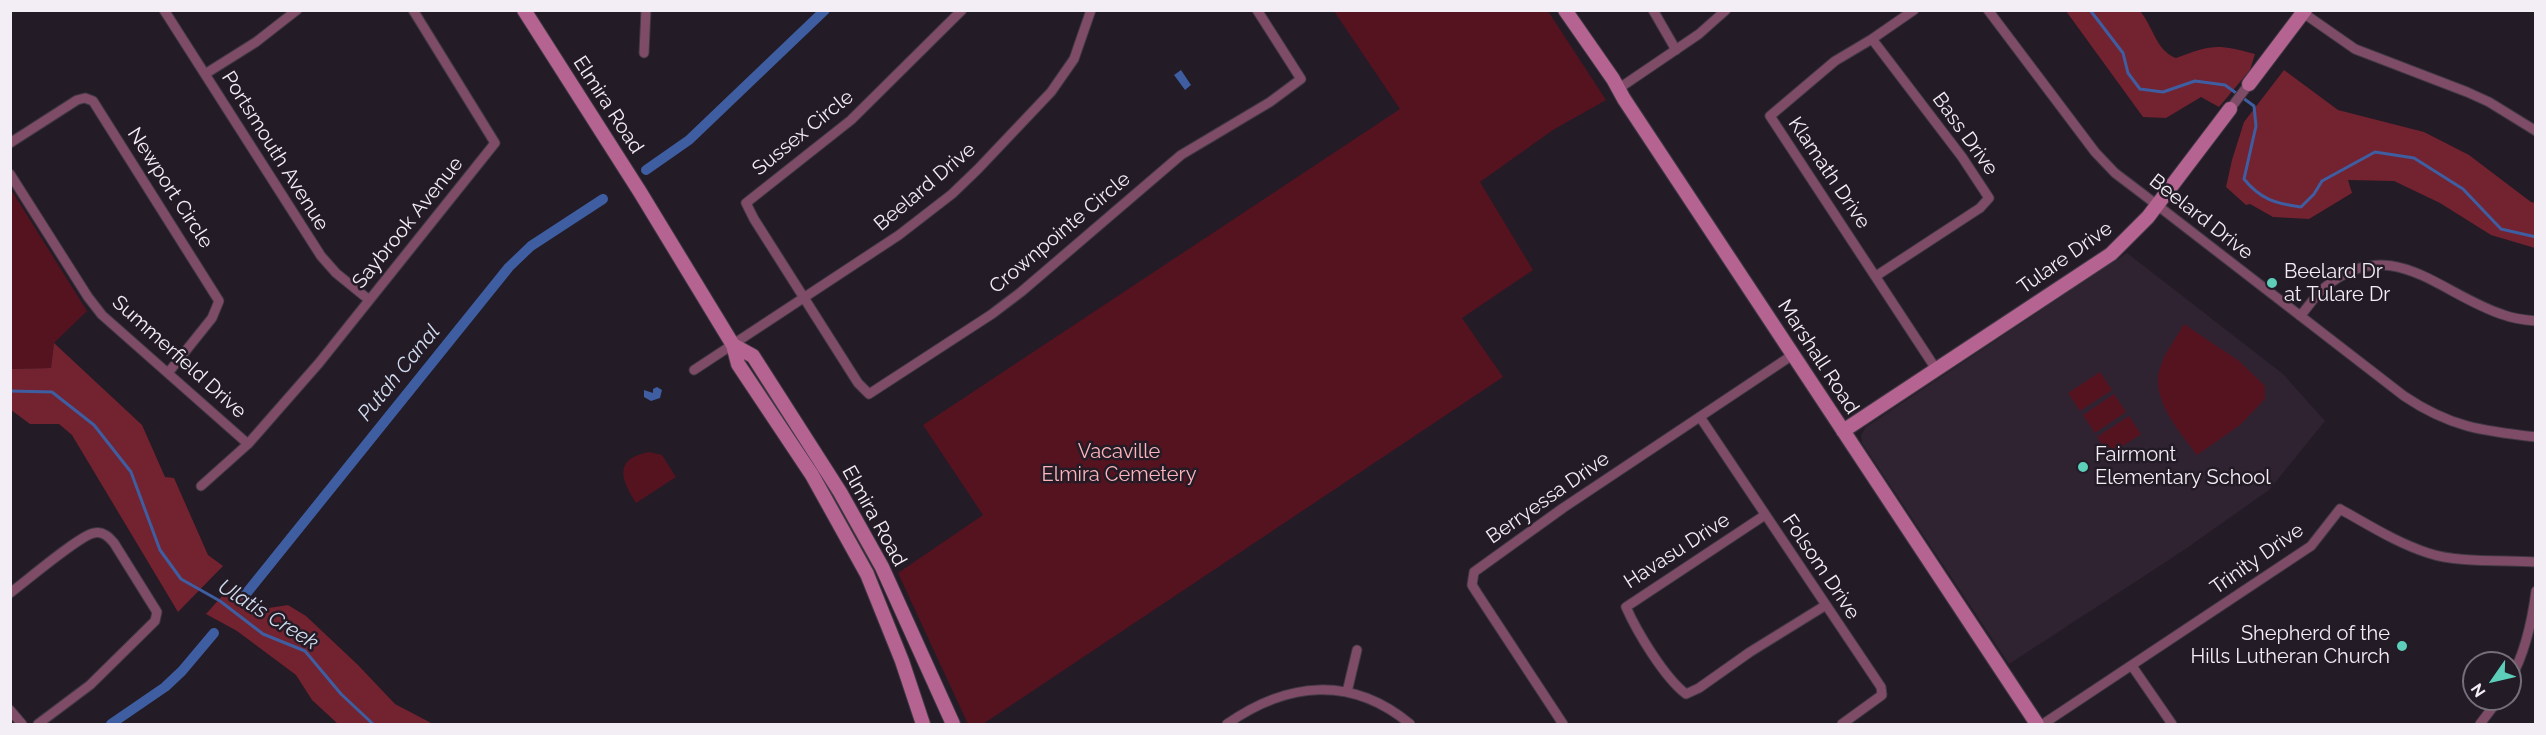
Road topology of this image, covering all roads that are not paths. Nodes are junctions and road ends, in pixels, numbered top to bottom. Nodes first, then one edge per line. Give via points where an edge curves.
1 (164, 10) edge
2 (297, 10) edge
3 (413, 10) edge
4 (524, 10) edge
5 (645, 10) edge
6 (962, 10) edge
7 (1091, 10) edge
8 (1257, 10) edge
9 (1565, 10) edge
10 (1653, 10) edge
11 (1726, 10) edge
12 (1914, 10) edge
13 (1988, 10) edge
14 (2302, 12) edge
15 (1872, 39) junction
16 (1676, 50) junction
17 (644, 53) dead end
18 (205, 74) junction
19 (2249, 84) joint
20 (1618, 89) junction
21 (2230, 108) joint
22 (2535, 131) edge
23 (10, 143) edge
24 (10, 174) edge
25 (2157, 205) junction
26 (1876, 276) junction
27 (804, 298) junction
28 (368, 299) junction
29 (2300, 316) junction
30 (2535, 321) edge
31 (733, 345) junction
32 (1794, 354) junction
33 (1936, 369) junction
34 (694, 370) dead end
35 (168, 374) junction
36 (1700, 417) junction
37 (1843, 431) junction
38 (2535, 437) edge
39 (248, 444) junction
40 (201, 486) dead end
41 (1765, 515) junction
42 (2535, 562) edge
43 (2535, 591) edge
44 (10, 593) edge
45 (1826, 605) junction
46 (1357, 650) dead end
47 (2522, 651) edge
48 (2132, 666) junction
49 (1347, 692) junction
50 (10, 710) edge
51 (2490, 711) edge
52 (22, 724) edge
53 (38, 724) edge
54 (924, 724) edge
55 (952, 724) edge
56 (1227, 724) edge
57 (1410, 724) edge
58 (1563, 724) edge
59 (1842, 724) edge
60 (2037, 724) edge
61 (2043, 724) edge
62 (2172, 724) edge
63 (2480, 724) edge

1 - 18 street, Portsmouth Avenue
2 - 18 street
3 - 28 street, Saybrook Avenue via 495,143
4 - 31 street, Elmira Road
5 - 17 street
6 - 27 street, Sussex Circle via 851,120 746,203
7 - 27 street, Beelard Drive via 1074,59 1051,92 978,169 899,236
8 - 27 street, Crownpointe Circle via 1301,79 1181,155 1021,292 885,385 869,394
9 - 20 street, Marshall Road
10 - 16 street
11 - 16 street
12 - 15 street, Klamath Drive
13 - 25 street, Beelard Drive via 2095,152
14 - 19 street, Tulare Drive
14 - 22 street via 2355,49 2489,102
15 - 26 street, Klamath Drive via 1835,61 1770,116
15 - 26 street, Bass Drive via 1989,198 1980,208
16 - 20 street
18 - 28 street, Portsmouth Avenue via 321,256
19 - 21 street, Tulare Drive
20 - 32 street, Marshall Road
21 - 25 street, Tulare Drive
23 - 35 street, Newport Circle via 77,100 93,101 219,301 212,318
24 - 35 street, Summerfield Drive via 102,315
25 - 29 street, Beelard Drive
25 - 33 street, Tulare Drive via 2110,254
26 - 33 street, Klamath Drive
27 - 31 street, Beelard Drive
28 - 39 street, Saybrook Avenue via 319,363
29 - 30 street via 2337,278 2356,269 2392,264 2423,274 2504,315
29 - 38 street, Beelard Drive via 2427,411 2474,429
31 - 34 street, Beelard Drive
31 - 54 street, Elmira Road via 738,364 812,475 867,574
31 - 55 street, Elmira Road via 753,356 840,492 882,567
32 - 36 street, Berryessa Drive
32 - 37 street, Marshall Road
33 - 37 street, Tulare Drive
35 - 39 street, Summerfield Drive
36 - 41 street, Folsom Drive
36 - 58 street, Berryessa Drive via 1474,572 1472,585
37 - 60 street, Marshall Road
39 - 40 street, Saybrook Avenue
41 - 45 street, Folsom Drive
41 - 45 street, Havasu Drive via 1626,607 1675,686 1686,694 1699,688
42 - 48 street, Trinity Drive via 2430,554 2340,509 2311,546
43 - 47 street
44 - 53 street via 94,532 109,536 157,612 155,621 90,684
45 - 59 street, Folsom Drive via 1881,687 1882,695
46 - 49 street
48 - 61 street, Trinity Drive
48 - 62 street
49 - 56 street via 1337,689 1277,697
49 - 57 street via 1370,698
50 - 52 street
51 - 63 street

